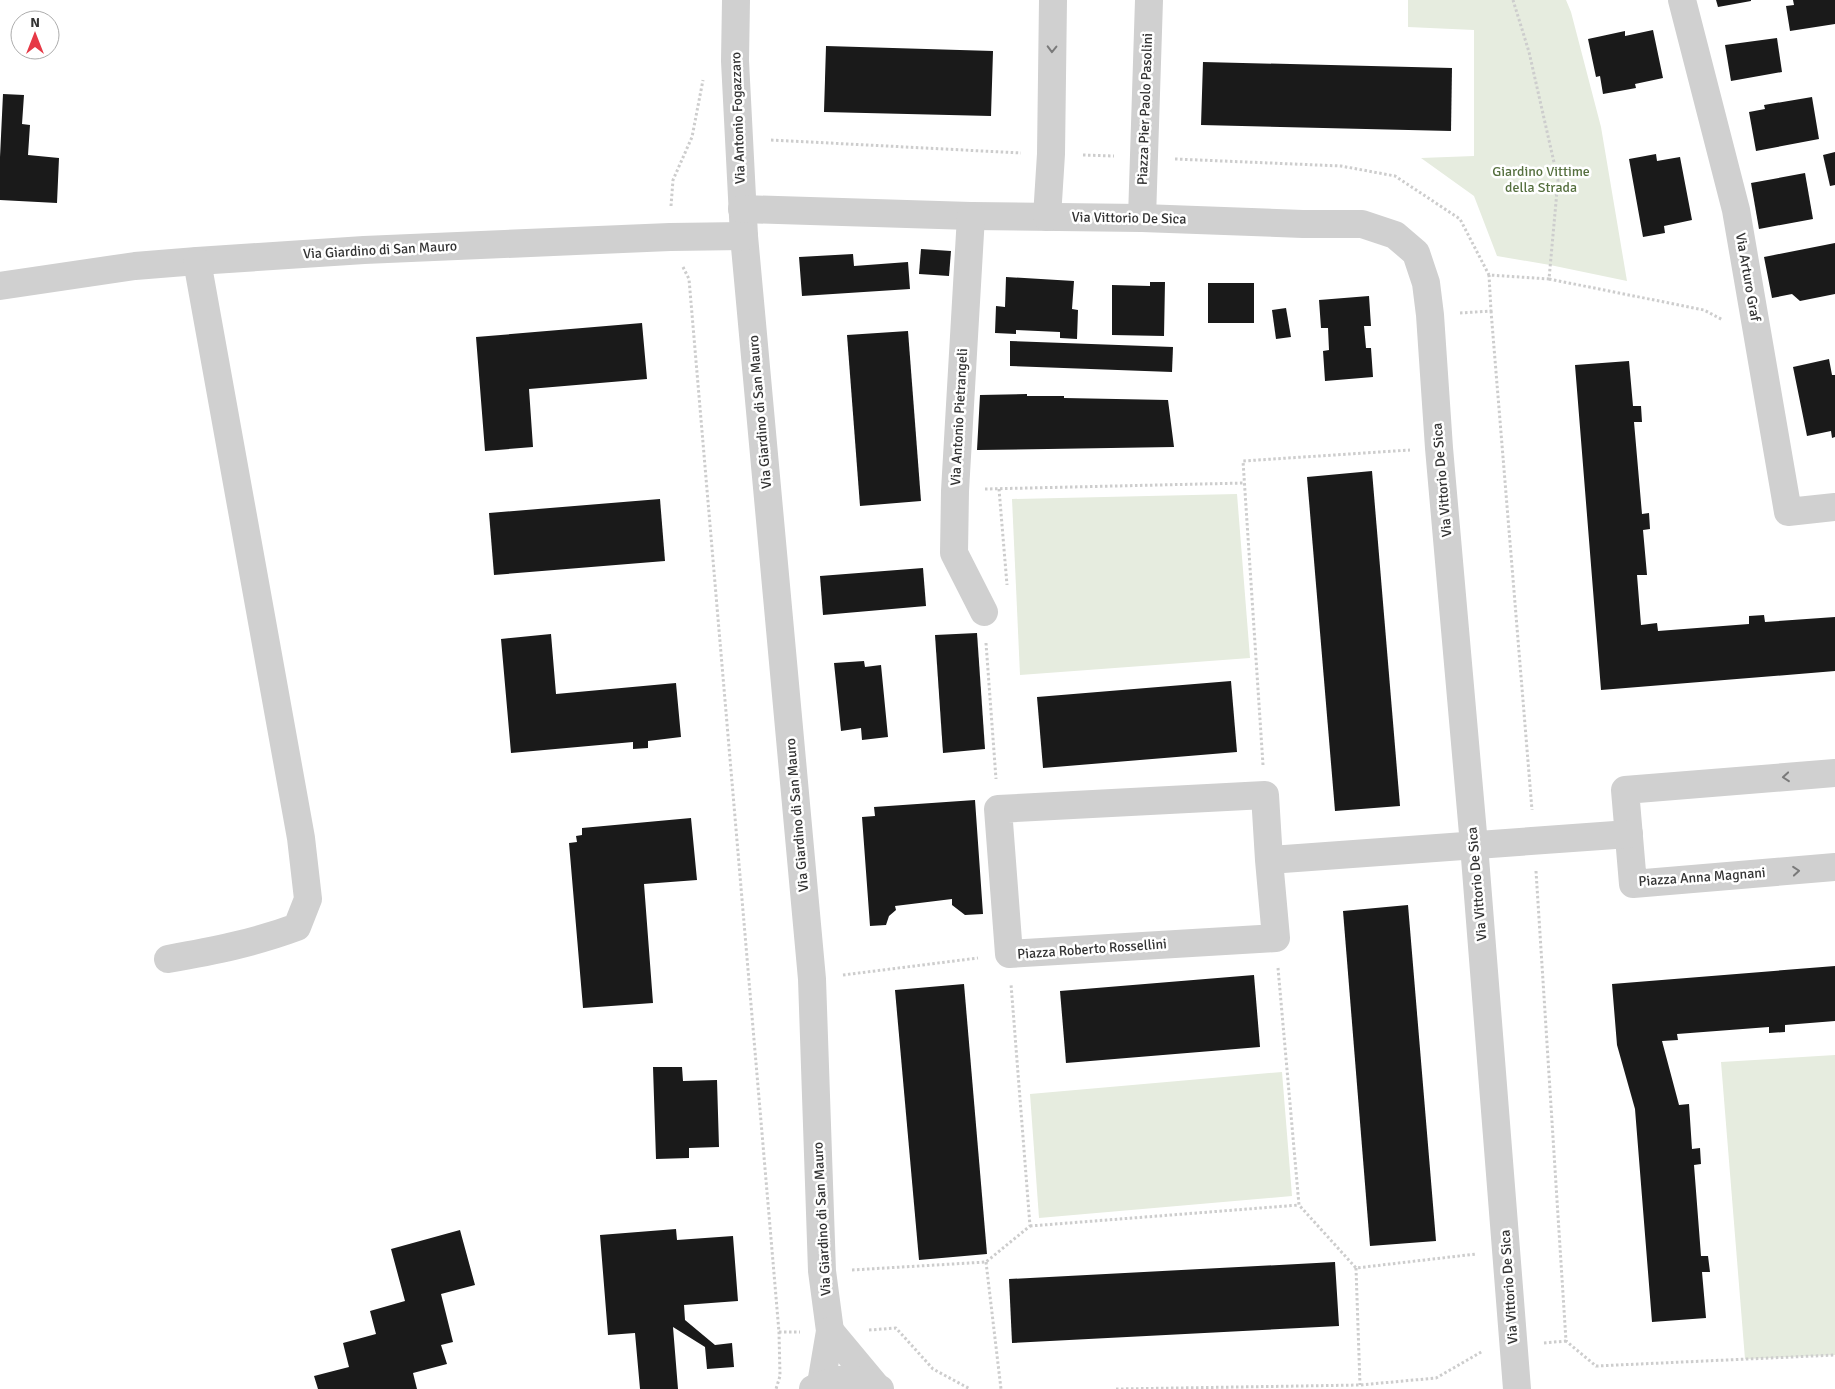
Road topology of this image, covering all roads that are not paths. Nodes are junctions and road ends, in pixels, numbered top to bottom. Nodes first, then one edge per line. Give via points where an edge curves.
1 (736, 0) edge
2 (1053, 0) edge
3 (1149, 0) edge
4 (1682, 0) edge
5 (742, 209) junction
6 (971, 216) junction
7 (1047, 217) junction
8 (1142, 218) junction
9 (744, 236) junction
10 (197, 261) junction
11 (0, 286) edge
12 (1835, 507) edge
13 (984, 612) road end
14 (1835, 773) edge
15 (1629, 834) junction
16 (1474, 845) junction
17 (1269, 860) junction
18 (1835, 867) edge
19 (168, 959) dead end
20 (830, 1331) junction
21 (817, 1387) edge
22 (878, 1387) edge
23 (1517, 1389) edge

1 - 5 street, Via Antonio Fogazzaro via 735,61
2 -> 7 street
3 - 8 street, Piazza Pier Paolo Pasolini
4 - 12 street, Via Arturo Graf via 1736,210 1788,512
5 - 6 street, Via Vittorio De Sica
5 - 9 street, Via Antonio Fogazzaro
6 - 7 street, Via Vittorio De Sica
6 - 13 street, Via Antonio Pietrangeli via 954,553
7 - 8 street, Via Vittorio De Sica
8 - 16 street, Via Vittorio De Sica via 1362,224 1394,235 1416,253 1426,283 1430,315
9 - 10 street, Via Giardino di San Mauro via 364,250
9 - 20 street, Via Giardino di San Mauro via 812,979 822,1271
10 - 11 street, Via Giardino di San Mauro via 135,266
10 - 19 street via 301,838 308,899 297,927 232,948
14 -> 15 street, Piazza Anna Magnani via 1625,790
15 - 16 street
15 -> 18 street, Piazza Anna Magnani via 1633,884
16 - 17 street
16 - 23 street, Via Vittorio De Sica
17 - 17 street, Piazza Roberto Rossellini via 1276,938 1009,954 998,810 1265,795
20 - 21 street
20 - 22 street
21 - 22 street via 839,1379 857,1380

